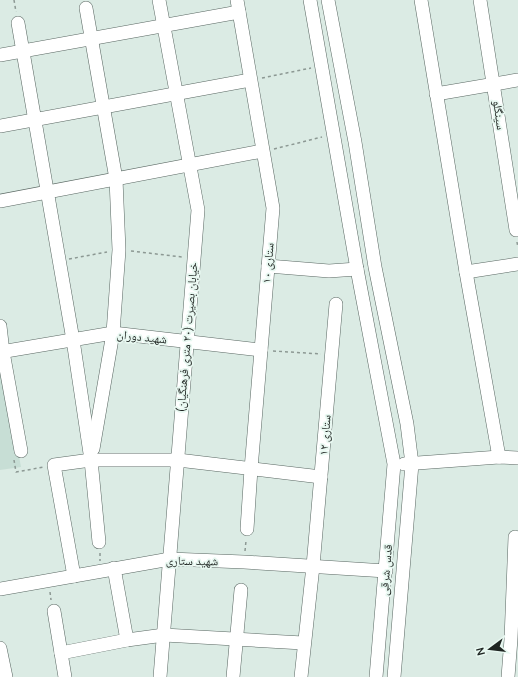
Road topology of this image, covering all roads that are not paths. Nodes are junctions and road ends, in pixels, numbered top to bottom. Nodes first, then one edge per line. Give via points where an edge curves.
1 (159, 0) edge
2 (310, 0) edge
3 (328, 0) edge
4 (421, 0) edge
5 (480, 0) edge
6 (238, 6) edge
7 (86, 8) dead end
8 (18, 23) dead end
9 (163, 26) junction
10 (92, 39) junction
11 (24, 51) junction
12 (0, 55) edge
13 (250, 80) junction
14 (518, 80) edge
15 (494, 84) junction
16 (436, 94) junction
17 (176, 95) junction
18 (104, 108) junction
19 (36, 120) junction
20 (0, 126) edge
21 (262, 151) junction
22 (189, 165) junction
23 (116, 179) junction
24 (48, 192) junction
25 (0, 201) edge
26 (516, 230) dead end
27 (518, 264) edge
28 (268, 266) junction
29 (357, 269) junction
30 (466, 272) junction
31 (336, 304) dead end
32 (0, 326) edge
33 (113, 333) junction
34 (73, 340) junction
35 (187, 342) junction
36 (261, 350) junction
37 (2, 352) edge
38 (21, 451) road end
39 (498, 457) junction
40 (518, 458) edge
41 (91, 460) junction
42 (178, 460) junction
43 (394, 464) junction
44 (412, 464) junction
45 (251, 469) junction
46 (321, 477) junction
47 (247, 529) dead end
48 (515, 537) dead end
49 (99, 542) road end
50 (170, 558) junction
51 (312, 566) junction
52 (114, 568) junction
53 (386, 571) junction
54 (74, 576) junction
55 (0, 590) edge
56 (241, 590) dead end
57 (54, 611) road end
58 (382, 615) junction
59 (399, 618) junction
60 (164, 635) junction
61 (236, 639) junction
62 (127, 640) junction
63 (515, 640) edge
64 (303, 643) junction
65 (61, 653) junction
66 (1, 656) edge
67 (6, 677) edge
68 (65, 677) edge
69 (160, 677) edge
70 (233, 677) edge
71 (301, 677) edge
72 (376, 677) edge
73 (394, 677) edge
74 (508, 677) edge

1 - 9 street, خیابان بصیرت (۲۰ متری فرهنگیان)
2 - 29 street, قدس شرقی
3 - 44 street via 375,267 407,424
4 - 16 street
5 - 15 street, سینگلو
6 - 9 street
6 - 13 street, ستاری ۱۰
7 - 10 street
8 - 11 street
9 - 10 street
9 - 17 street, خیابان بصیرت (۲۰ متری فرهنگیان)
10 - 11 street
10 - 18 street
11 - 12 street
11 - 19 street
13 - 17 street
13 - 21 street, ستاری ۱۰
14 - 15 street
15 - 16 street
15 - 26 street, سینگلو
16 - 30 street
17 - 18 street
17 - 22 street, خیابان بصیرت (۲۰ متری فرهنگیان)
18 - 19 street
18 - 23 street
19 - 20 street
19 - 24 street
21 - 22 street
21 - 28 street, ستاری ۱۰ via 273,208
22 - 23 street
22 - 35 street, خیابان بصیرت (۲۰ متری فرهنگیان) via 198,210
23 - 24 street
23 - 33 street via 118,250
24 - 25 street
24 - 34 street
27 - 30 street
28 - 29 street via 329,271
28 - 36 street, ستاری ۱۰
29 - 43 street, قدس شرقی
30 - 39 street
31 - 46 street, ستاری ۱۲
32 - 37 street
33 - 34 street, شهید دوران
33 - 35 street, شهید دوران
33 - 41 street
34 - 37 street, شهید دوران
34 - 41 street
35 - 36 street, شهید دوران
35 - 42 street, خیابان بصیرت (۲۰ متری فرهنگیان)
36 - 45 street, ستاری ۱۰
37 - 38 street
39 - 40 street
39 - 44 street
41 - 42 street
41 - 49 street
41 - 54 street via 54,465
42 - 45 street
42 - 50 street, خیابان بصیرت (۲۰ متری فرهنگیان)
43 - 44 street
43 - 53 street, قدس شرقی
44 - 59 street
45 - 46 street
45 - 47 street, ستاری ۱۰
46 - 51 street, ستاری ۱۲
48 - 63 street
50 - 51 street, شهید ستاری
50 - 52 street, شهید ستاری
50 - 60 street, خیابان بصیرت (۲۰ متری فرهنگیان)
51 - 53 street, شهید ستاری
51 - 64 street, ستاری ۱۲
52 - 54 street, شهید ستاری
52 - 62 street
53 - 58 street, قدس شرقی
54 - 55 street, شهید ستاری
56 - 61 street
57 - 65 street
58 - 59 street
58 - 72 street, قدس شرقی
59 - 73 street
60 - 61 street
60 - 62 street
60 - 69 street, خیابان بصیرت (۲۰ متری فرهنگیان)
61 - 64 street
61 - 70 street
62 - 65 street
63 - 74 street
64 - 71 street, ستاری ۱۲
65 - 68 street
66 - 67 street

